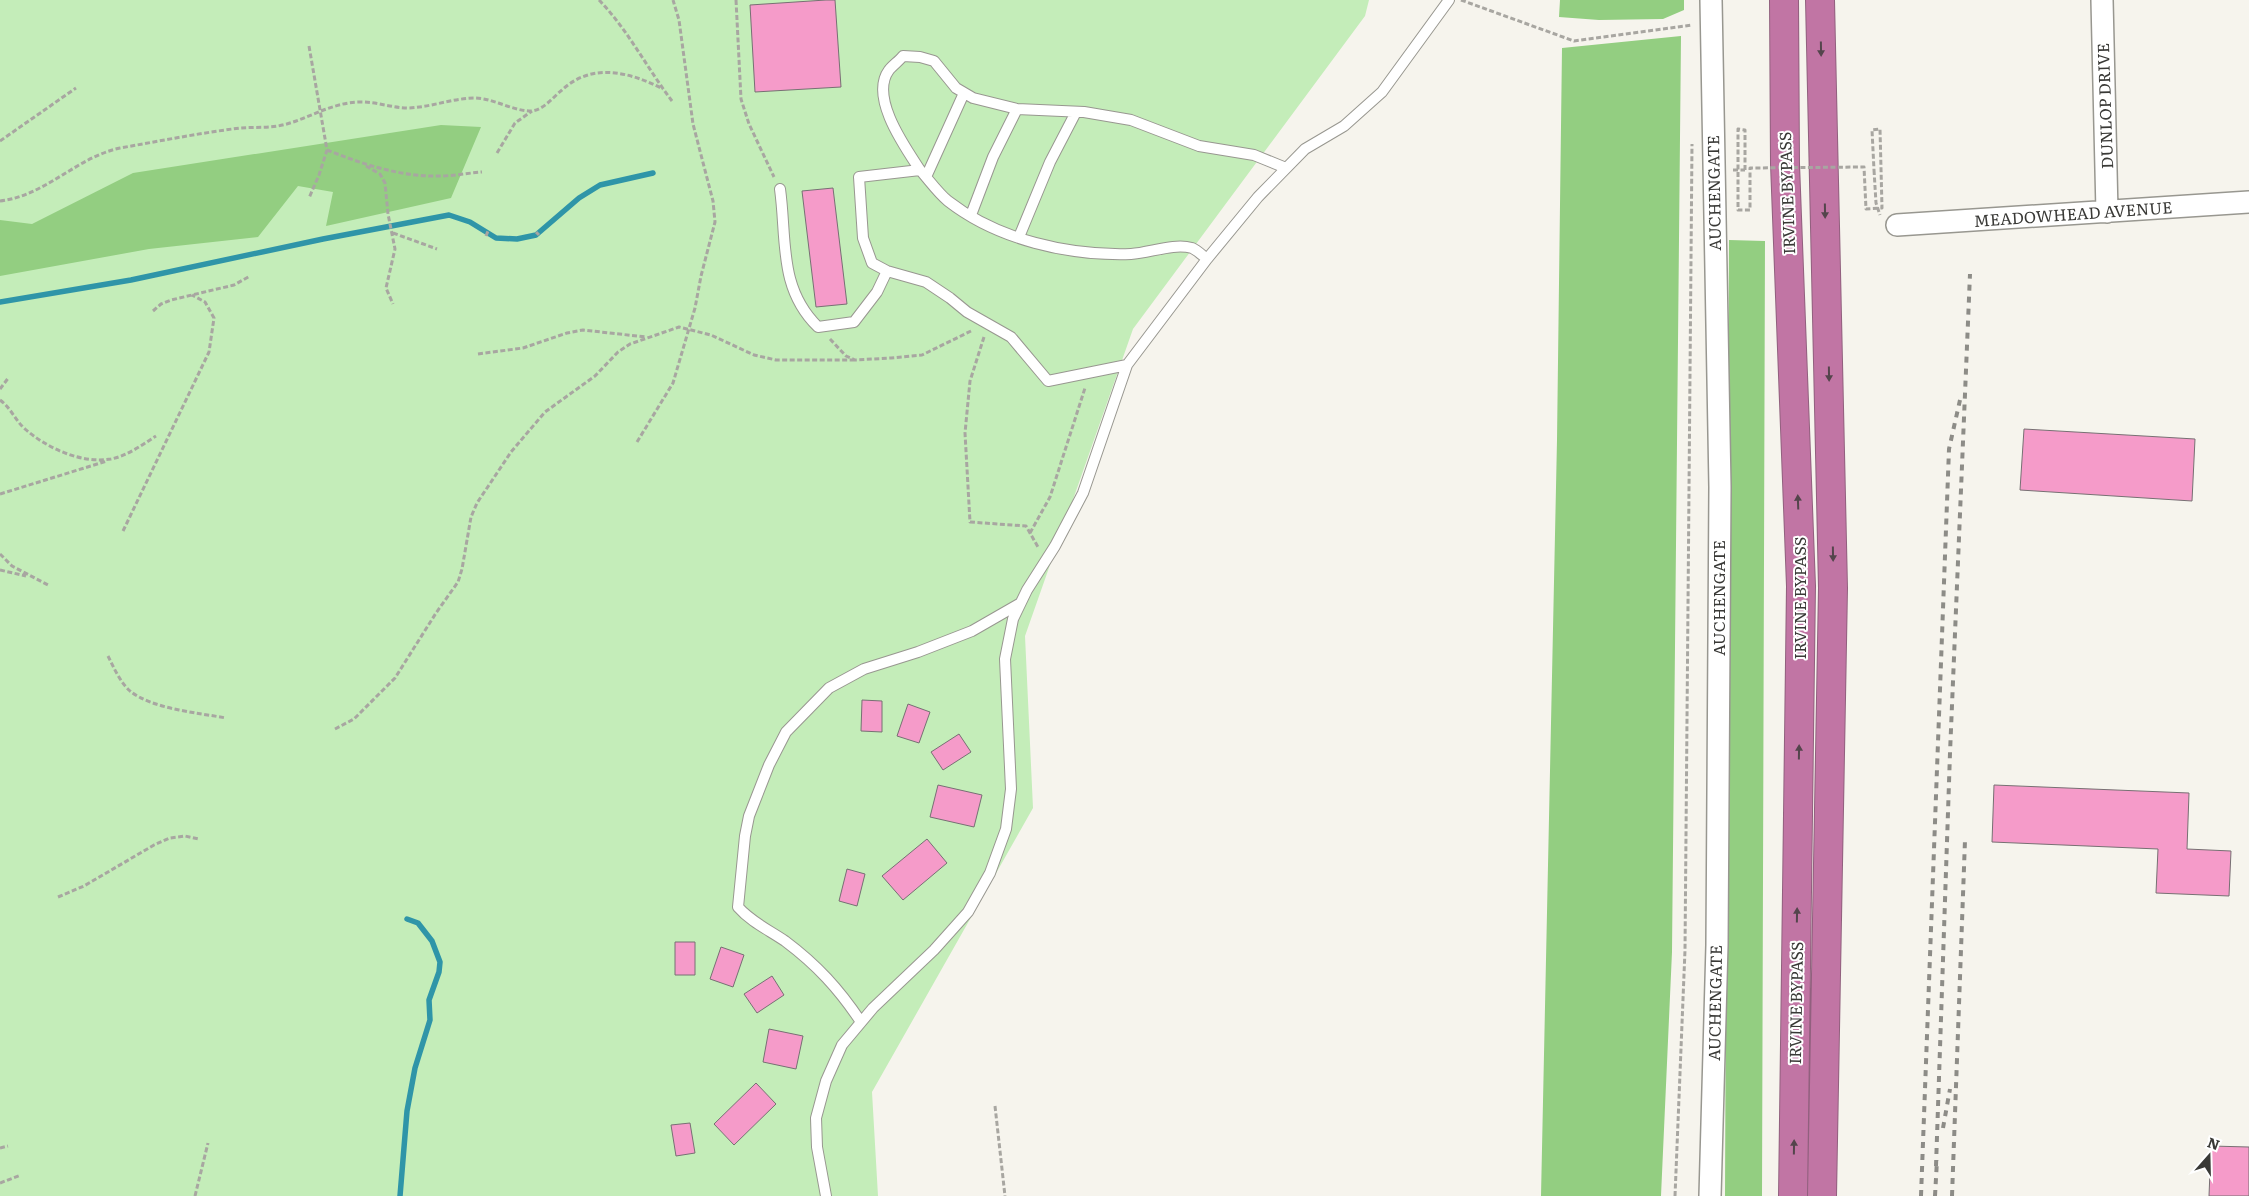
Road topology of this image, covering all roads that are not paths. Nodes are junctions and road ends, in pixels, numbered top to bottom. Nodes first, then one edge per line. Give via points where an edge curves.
1 (1449, 0) edge
2 (1710, 0) edge
3 (1784, 0) edge
4 (1820, 0) edge
5 (2102, 0) edge
6 (964, 93) junction
7 (1017, 109) junction
8 (1076, 112) junction
9 (1286, 168) junction
10 (923, 174) junction
11 (780, 189) road end
12 (2249, 202) edge
13 (2108, 212) junction
14 (972, 215) junction
15 (1897, 225) road end
16 (1019, 237) junction
17 (1207, 259) junction
18 (887, 271) junction
19 (1127, 365) junction
20 (1020, 604) junction
21 (861, 1022) junction
22 (826, 1196) edge
23 (1710, 1196) edge
24 (1793, 1196) edge
25 (1822, 1196) edge

1 - 9 lane via 1382,92 1344,126 1305,149
2 - 23 street, AUCHENGATE via 1720,487 1717,944
24 -> 3 highway, IRVINE BYPASS via 1802,586 1785,164
4 -> 25 highway, IRVINE BYPASS via 1833,588
5 - 13 street, DUNLOP DRIVE
6 - 7 lane
6 - 10 lane
6 - 10 lane via 934,61 920,56 903,56 888,71 883,90 886,108 900,140
7 - 8 lane
7 - 14 lane via 983,180
8 - 9 lane via 1131,120 1199,146 1254,155
8 - 16 lane via 1046,171
9 - 17 lane
10 - 14 lane via 948,201
10 - 18 lane via 859,177 863,238 872,263
11 - 18 lane via 788,268 794,293 808,317 818,326 854,322 877,292
12 - 13 street, MEADOWHEAD AVENUE
13 - 15 street, MEADOWHEAD AVENUE
14 - 16 lane
16 - 17 lane via 1039,244 1090,252 1132,254 1193,248
17 - 19 lane
18 - 19 lane via 926,282 967,312 1011,337 1048,381
19 - 20 lane via 1083,493
20 - 21 lane via 1012,619 1005,659 1011,789 1006,829 990,873 968,912
20 - 21 lane via 972,631 864,669 829,688 786,732 769,764 745,836 738,907 818,967 843,994
21 - 22 lane via 842,1045 826,1082 816,1118 817,1146

